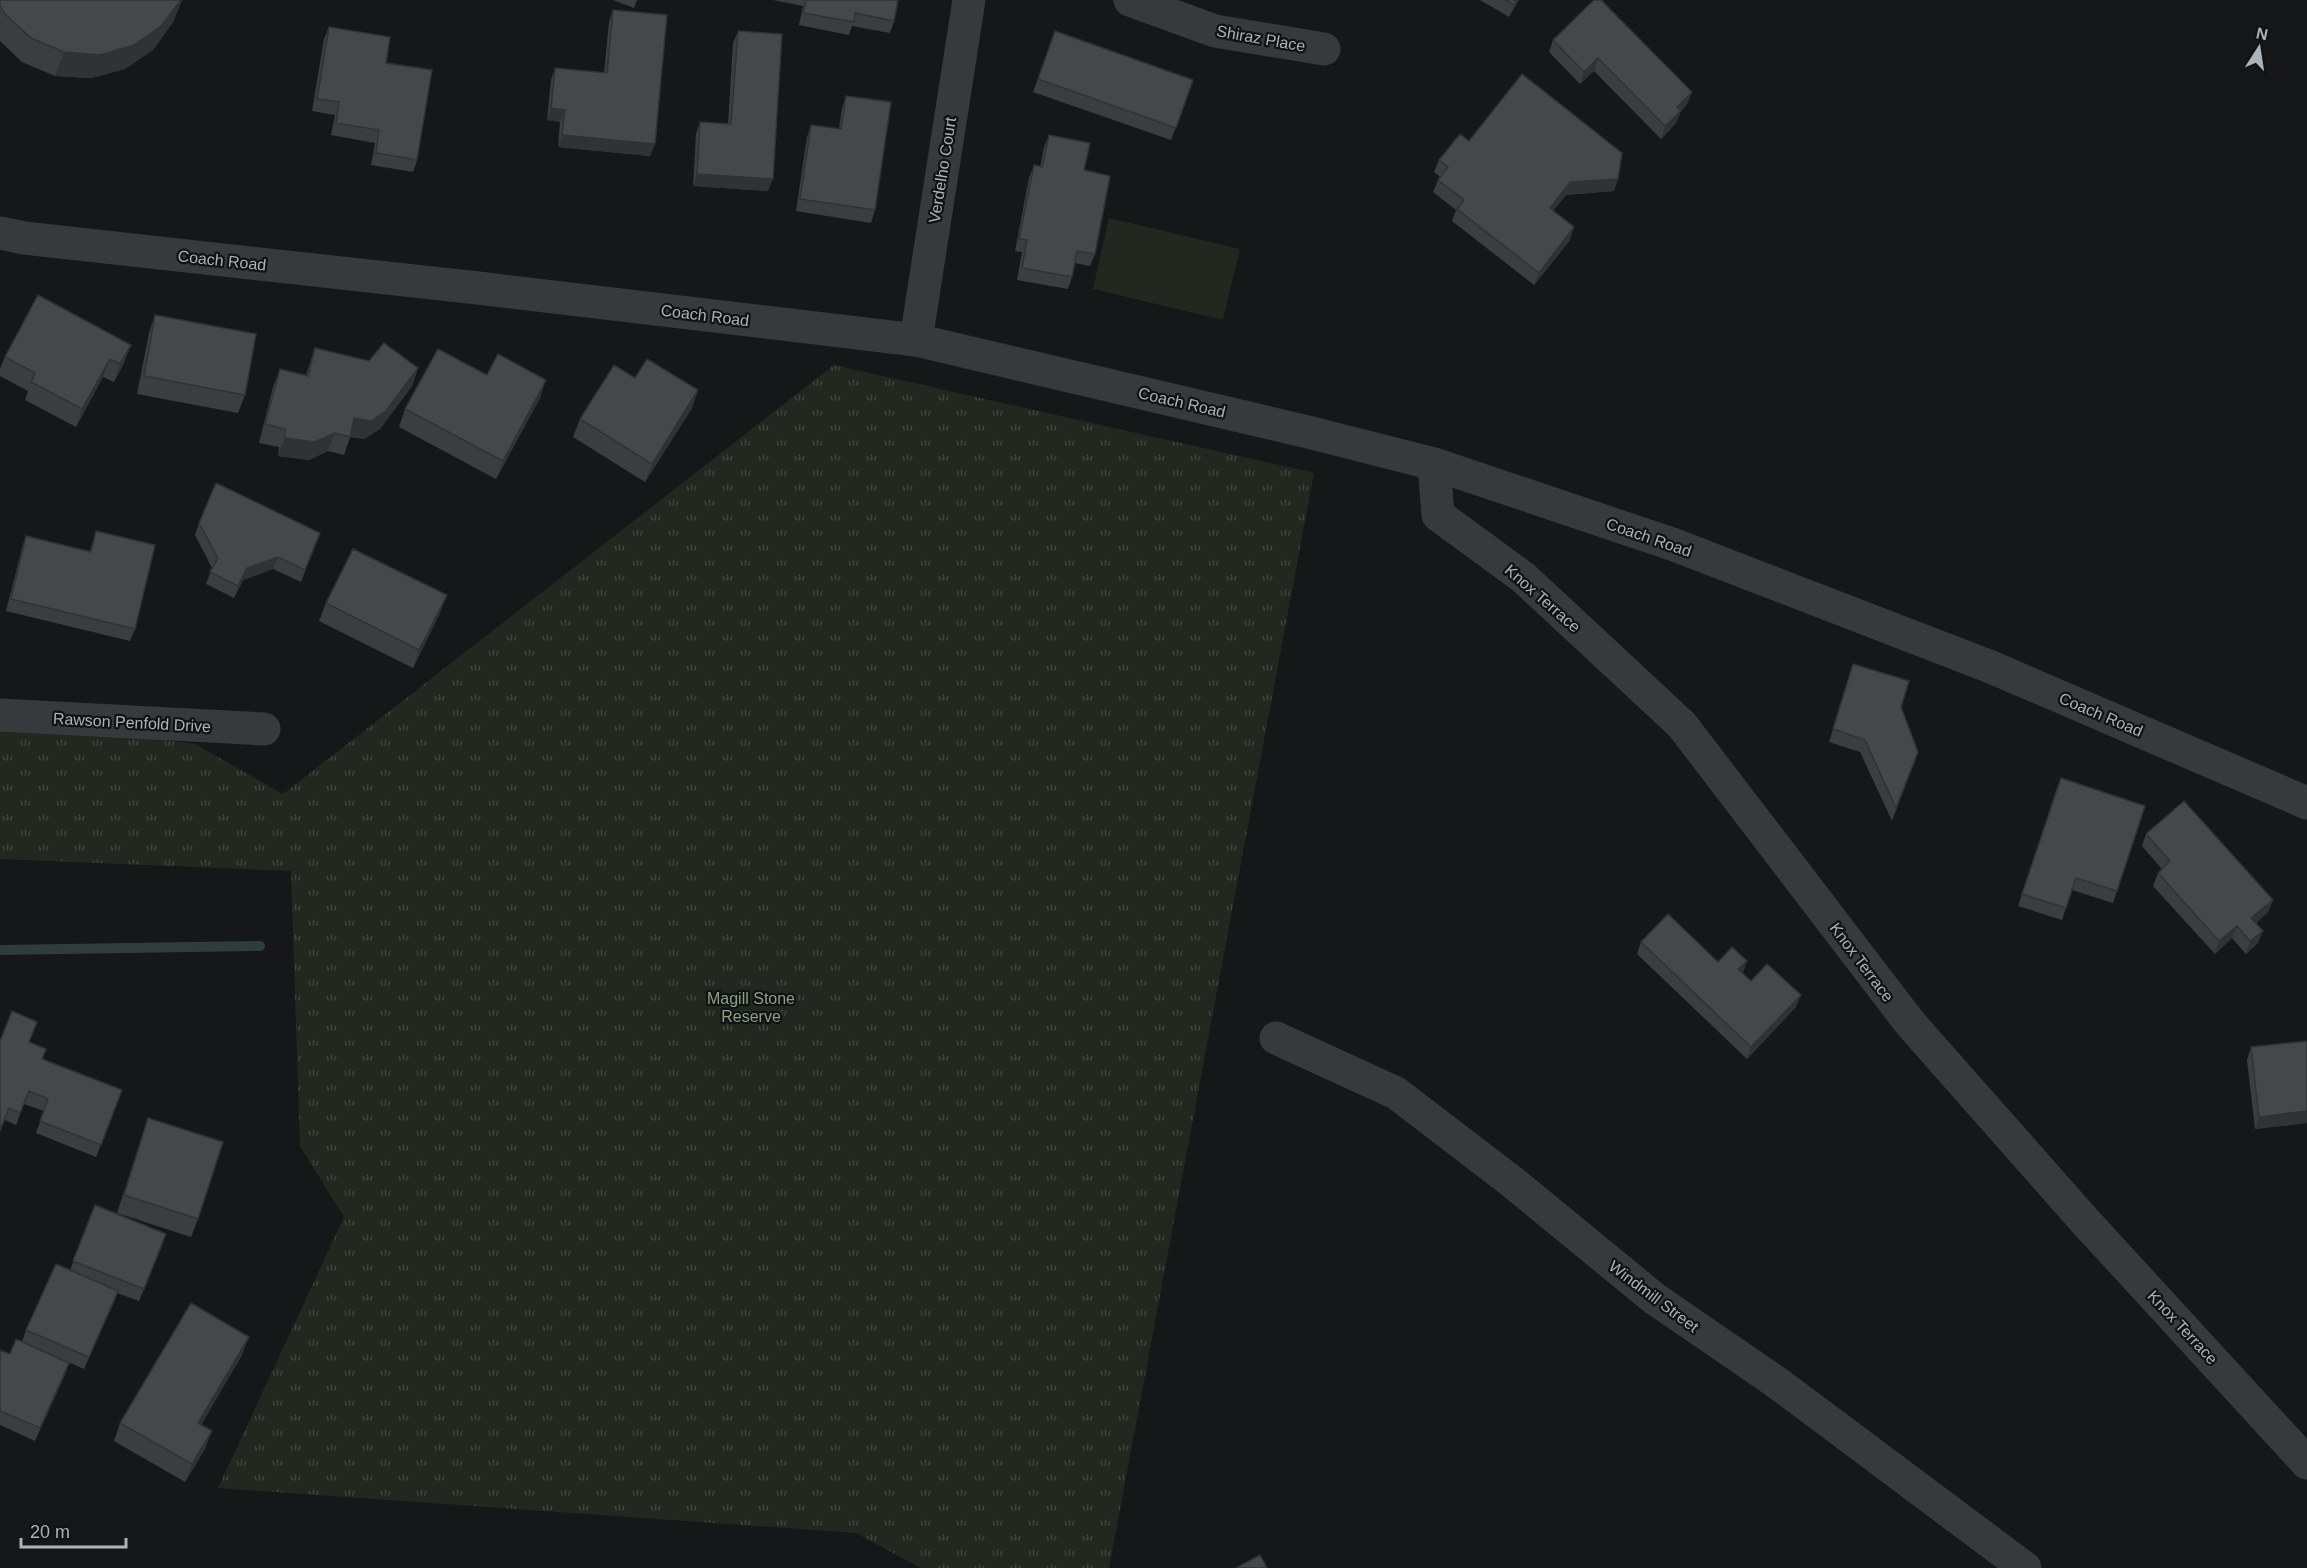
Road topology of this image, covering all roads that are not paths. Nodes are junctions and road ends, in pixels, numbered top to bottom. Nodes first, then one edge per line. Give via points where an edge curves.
1 (969, 0) edge
2 (1130, 0) edge
3 (1324, 49) dead end
4 (0, 233) edge
5 (916, 340) junction
6 (1434, 464) junction
7 (0, 715) edge
8 (264, 729) dead end
9 (2307, 803) edge
10 (1276, 1038) dead end
11 (2307, 1463) edge
12 (2025, 1568) edge

1 - 5 street, Verdelho Court
2 - 3 street, Shiraz Place via 1215,31
4 - 5 street, Coach Road
5 - 6 street, Coach Road
6 - 9 street, Coach Road via 1672,544 1980,662
6 - 11 street, Knox Terrace via 1438,515 1524,578 1682,725 1910,1023
7 - 8 street, Rawson Penfold Drive
10 - 12 street, Windmill Street via 1396,1093 1655,1299 1776,1382

